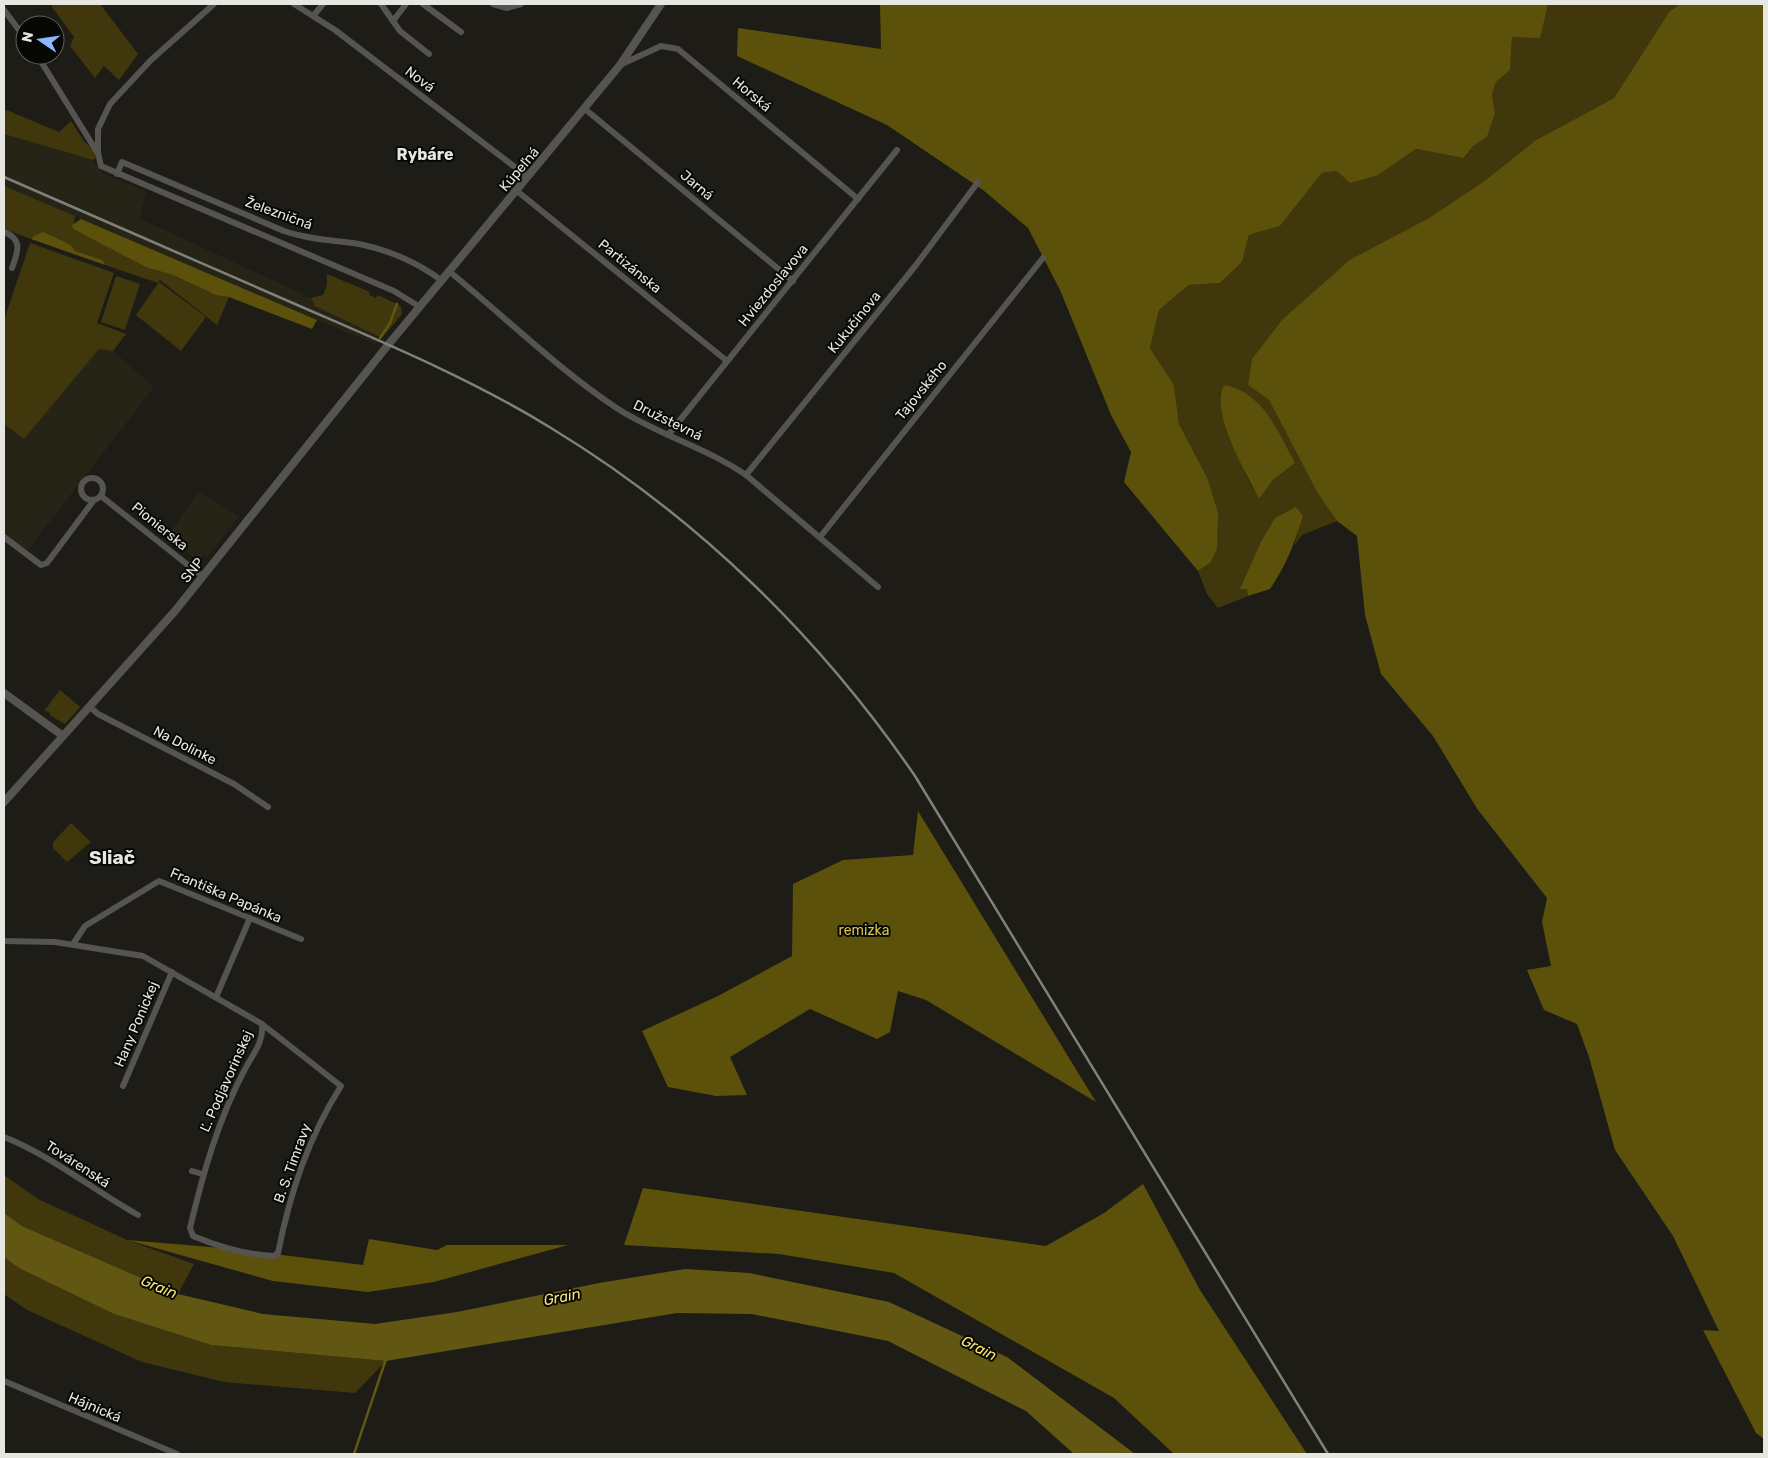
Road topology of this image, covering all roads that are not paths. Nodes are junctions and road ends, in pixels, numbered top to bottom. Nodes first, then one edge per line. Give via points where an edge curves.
1 (214, 4) edge
2 (294, 4) edge
3 (323, 4) edge
4 (382, 4) edge
5 (406, 4) edge
6 (423, 4) edge
7 (494, 4) edge
8 (521, 4) edge
9 (661, 4) edge
10 (4, 10) edge
11 (314, 15) junction
12 (393, 21) junction
13 (15, 25) edge
14 (461, 32) dead end
15 (429, 54) dead end
16 (43, 65) edge
17 (620, 66) junction
18 (585, 109) junction
19 (897, 150) dead end
20 (98, 153) junction
21 (117, 174) junction
22 (528, 177) junction
23 (978, 182) dead end
24 (517, 191) junction
25 (858, 198) junction
26 (4, 232) edge
27 (1042, 258) dead end
28 (12, 268) dead end
29 (450, 272) junction
30 (442, 280) junction
31 (793, 281) junction
32 (420, 307) junction
33 (388, 345) joint
34 (728, 361) junction
35 (668, 435) junction
36 (746, 475) junction
37 (101, 496) junction
38 (92, 500) junction
39 (4, 537) edge
40 (820, 537) junction
41 (202, 577) junction
42 (878, 587) dead end
43 (4, 694) edge
44 (90, 707) junction
45 (63, 736) junction
46 (4, 802) edge
47 (268, 807) dead end
48 (250, 918) junction
49 (301, 939) dead end
50 (4, 941) edge
51 (73, 944) junction
52 (172, 972) junction
53 (216, 997) junction
54 (262, 1024) junction
55 (123, 1086) dead end
56 (4, 1137) edge
57 (192, 1171) dead end
58 (202, 1174) junction
59 (138, 1215) dead end
60 (193, 1236) joint
61 (4, 1382) edge
62 (177, 1454) edge

1 - 20 street via 151,60 110,104 98,128
2 - 11 street, Nová
3 - 11 street
4 - 12 street
5 - 12 street
6 - 14 street
7 - 8 street via 507,8
9 - 17 street, Kúpeľná
10 - 13 street
11 - 22 street, Nová
12 - 15 street via 400,31
16 - 20 street
17 - 18 street, Kúpeľná
17 - 25 street, Horská via 660,46 678,49
18 - 22 street, Kúpeľná
18 - 31 street, Jarná
19 - 25 street, Hviezdoslavova
20 - 21 street, Železničná via 101,166
21 - 30 street, Železničná via 122,162 284,231 368,247 418,265
21 - 32 street, Železničná via 394,291
22 - 24 street, Kúpeľná
23 - 36 street, Kukučínova via 916,265
24 - 29 street, Kúpeľná
24 - 34 street, Partizánska
25 - 31 street, Hviezdoslavova
26 - 28 street via 11,235 18,245
27 - 40 street, Tajovského
29 - 30 street, Kúpeľná
29 - 35 street, Družstevná via 604,399
30 - 32 street, Kúpeľná
31 - 34 street, Hviezdoslavova
32 - 33 street, Kúpeľná
33 - 41 street, SNP
34 - 35 street, Hviezdoslavova
35 - 36 street, Družstevná
36 - 40 street, Družstevná
37 - 38 street
37 - 38 street via 104,488 100,481 93,478 85,481 81,488 84,496
37 - 41 street, Pionierska
38 - 39 street via 46,563 41,565
40 - 42 street, Družstevná
41 - 44 street, SNP
43 - 45 street
44 - 45 street, SNP
44 - 47 street, Na Dolinke via 234,784
45 - 46 street, SNP
48 - 49 street, Františka Papánka
48 - 51 street, Františka Papánka via 160,881 85,926
48 - 53 street
50 - 51 street
51 - 52 street via 136,954
52 - 53 street
52 - 55 street, Hany Ponickej
53 - 54 street
54 - 58 street, Ľ. Podjavorinskej via 262,1038 228,1104
54 - 60 street, B. S. Timravy via 340,1086 300,1167 278,1253 268,1256
56 - 59 street, Továrenská via 41,1155
57 - 58 street
58 - 60 street, Ľ. Podjavorinskej via 190,1228
61 - 62 street, Hájnická

